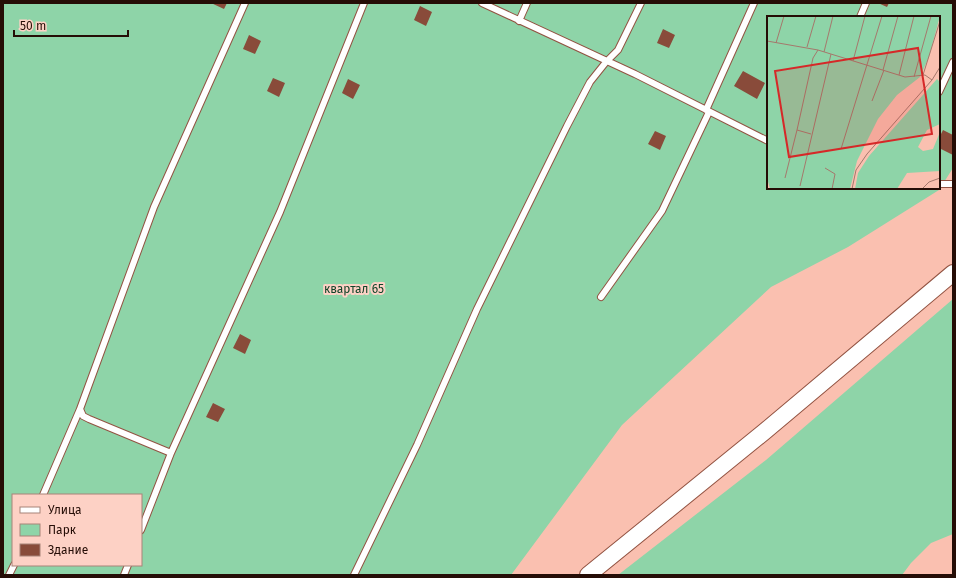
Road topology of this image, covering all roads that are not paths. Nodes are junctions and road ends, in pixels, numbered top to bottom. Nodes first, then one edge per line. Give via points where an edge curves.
1 (245, 3) edge
2 (364, 3) edge
3 (482, 3) edge
4 (527, 3) edge
5 (641, 3) edge
6 (754, 3) edge
7 (866, 3) edge
8 (860, 16) edge
9 (519, 21) junction
10 (606, 62) junction
11 (953, 62) edge
12 (940, 90) edge
13 (708, 111) junction
14 (767, 140) edge
15 (940, 184) edge
16 (953, 184) edge
17 (953, 273) edge
18 (601, 297) dead end
19 (80, 409) junction
20 (171, 453) junction
21 (43, 494) edge
22 (142, 527) edge
23 (14, 566) edge
24 (9, 575) edge
25 (354, 575) edge
26 (588, 575) edge

1 - 19 lane via 154,207
2 - 20 lane via 280,212
3 - 9 lane
4 - 9 lane
5 - 10 lane via 618,50
6 - 13 lane
7 - 8 lane
9 - 10 lane
10 - 13 lane
10 - 25 lane via 590,82 481,302 417,445
11 - 12 lane
13 - 14 lane
13 - 18 lane via 662,211
15 - 16 lane
17 - 26 street via 764,432
19 - 20 lane via 83,416 88,419
19 - 21 lane
20 - 22 lane
23 - 24 lane

